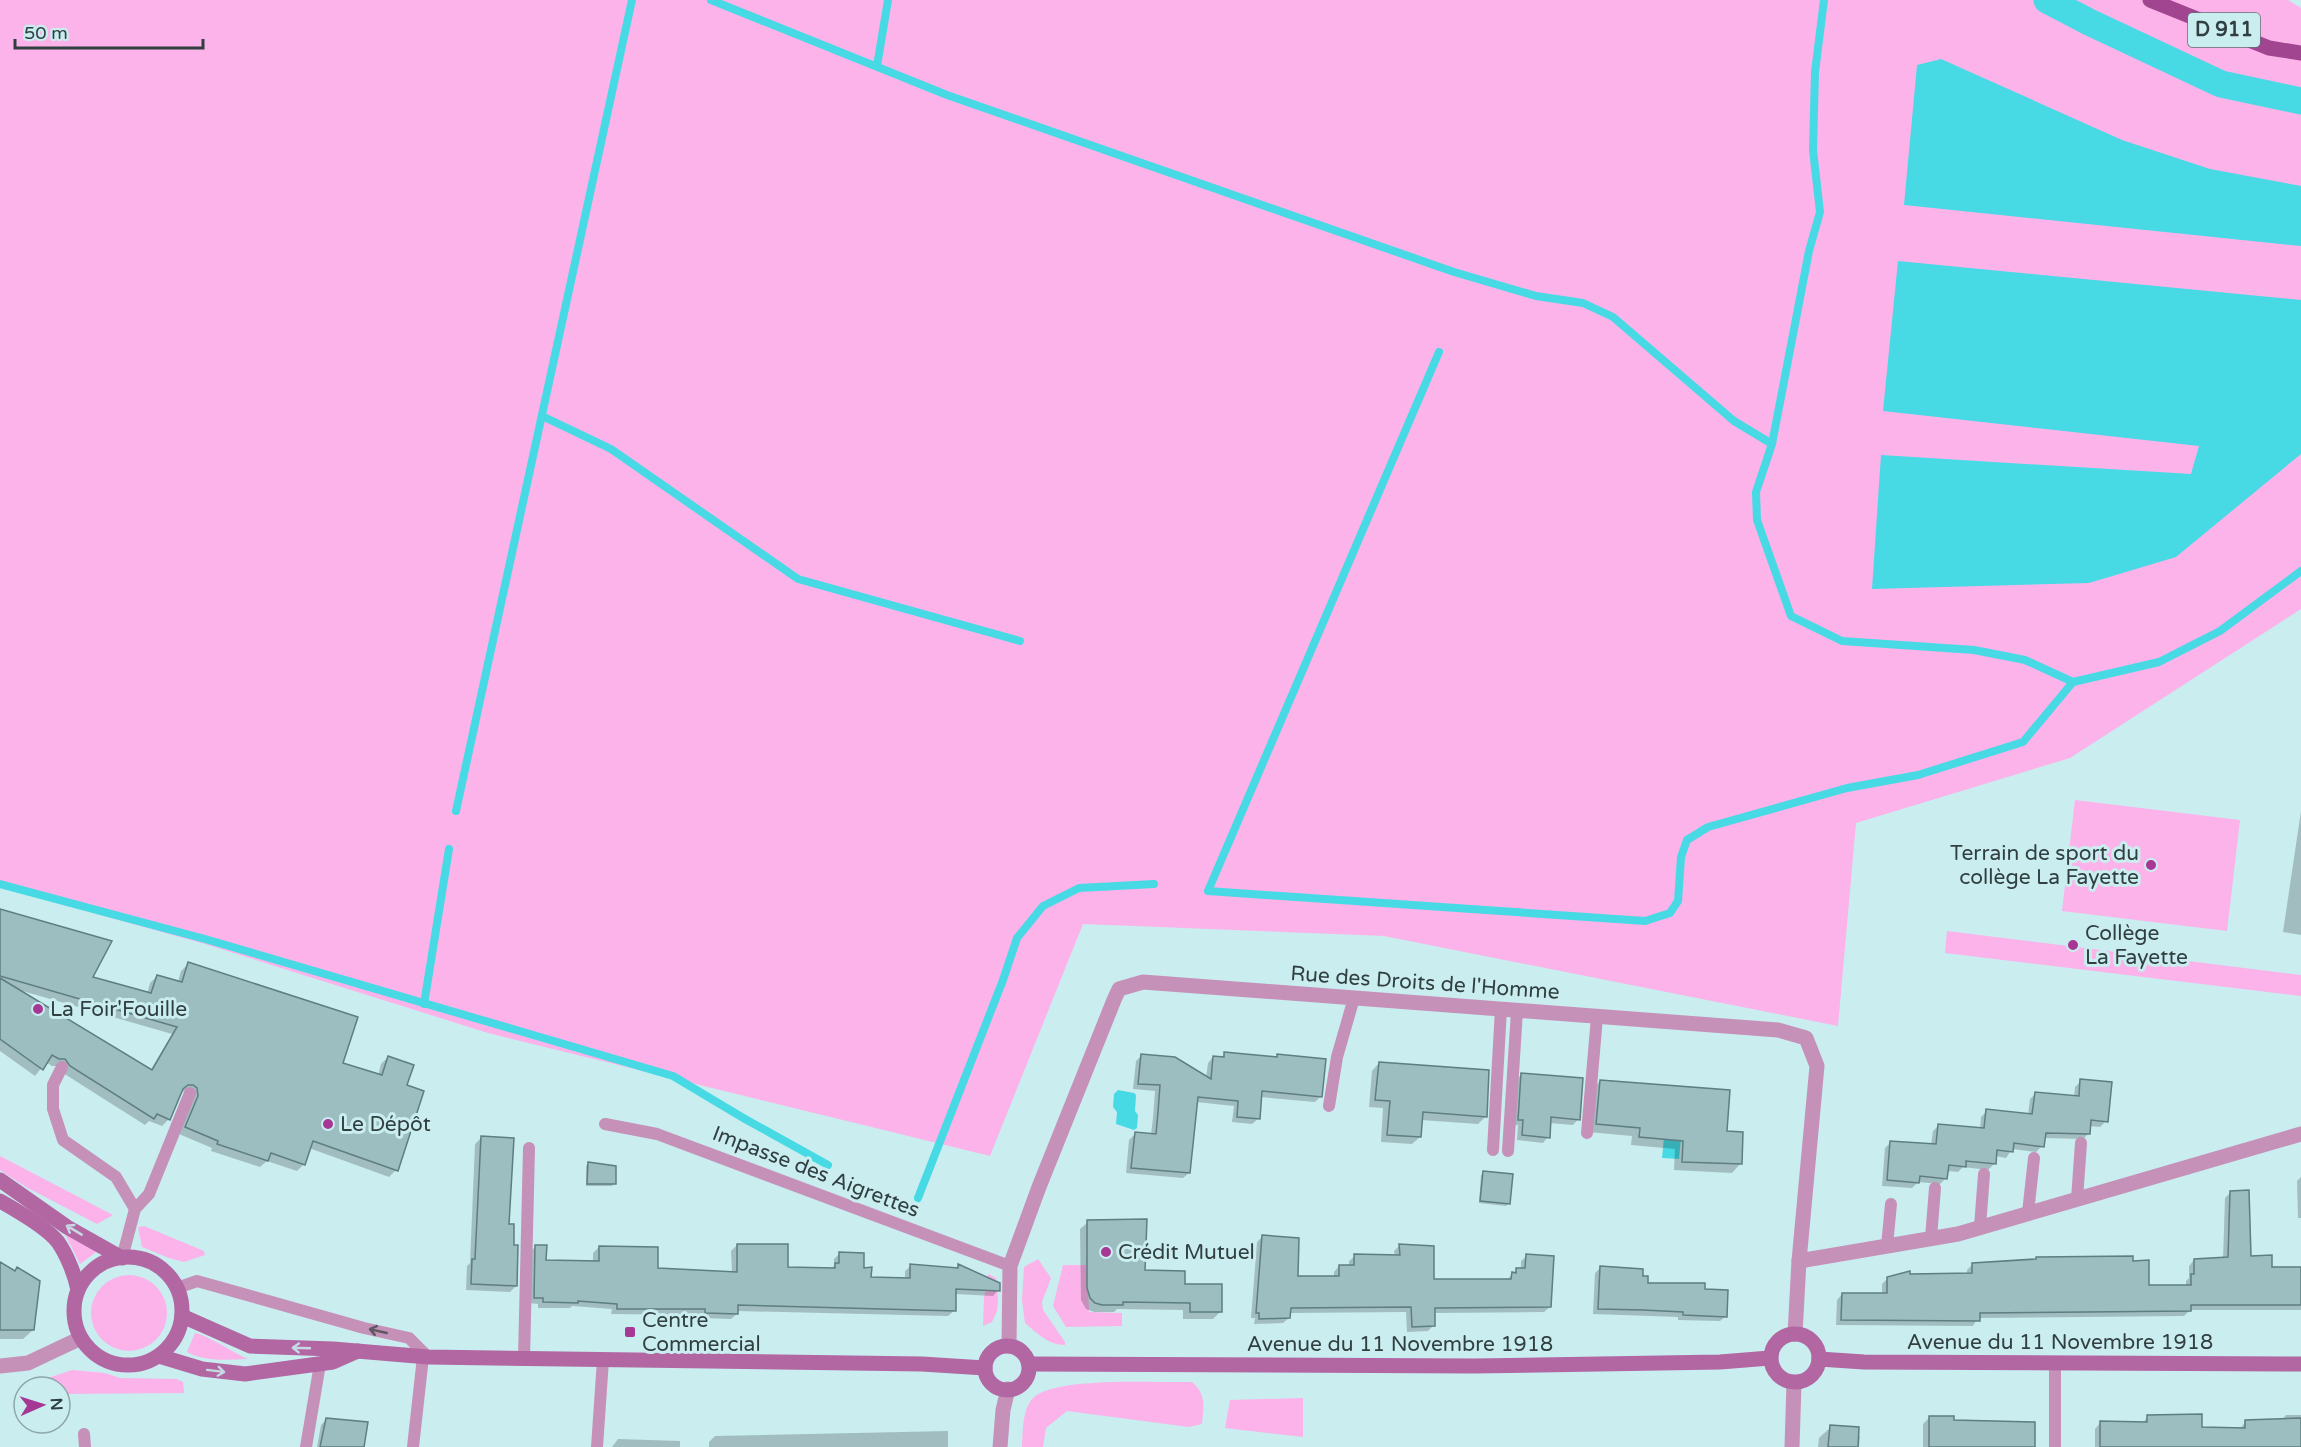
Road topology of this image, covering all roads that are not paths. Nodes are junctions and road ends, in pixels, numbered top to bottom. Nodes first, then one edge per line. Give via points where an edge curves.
1 (2150, 0) edge
2 (2301, 53) edge
3 (1354, 998) junction
4 (1501, 1009) junction
5 (1517, 1011) junction
6 (1596, 1017) junction
7 (62, 1067) dead end
8 (190, 1093) dead end
9 (1329, 1106) dead end
10 (605, 1124) dead end
11 (1587, 1132) dead end
12 (2301, 1134) edge
13 (2081, 1143) dead end
14 (529, 1148) dead end
15 (1493, 1150) dead end
16 (1508, 1151) dead end
17 (2034, 1158) dead end
18 (1984, 1174) dead end
19 (0, 1180) edge
20 (1935, 1188) dead end
21 (2077, 1199) junction
22 (0, 1201) edge
23 (1891, 1204) dead end
24 (135, 1209) junction
25 (2028, 1213) junction
26 (1980, 1227) junction
27 (1931, 1238) junction
28 (1887, 1246) junction
29 (122, 1258) junction
30 (1799, 1262) junction
31 (1010, 1266) junction
32 (177, 1288) junction
33 (78, 1290) junction
34 (182, 1316) junction
35 (1795, 1334) junction
36 (81, 1338) junction
37 (1010, 1346) junction
38 (359, 1351) junction
39 (159, 1356) junction
40 (425, 1357) junction
41 (1770, 1358) junction
42 (524, 1359) junction
43 (1819, 1359) junction
44 (603, 1360) junction
45 (2055, 1363) junction
46 (320, 1364) junction
47 (1029, 1364) junction
48 (2301, 1364) edge
49 (0, 1366) edge
50 (985, 1368) junction
51 (1794, 1383) junction
52 (1008, 1389) junction
53 (306, 1447) edge
54 (412, 1447) edge
55 (597, 1447) edge
56 (1000, 1447) edge
57 (1792, 1447) edge
58 (2055, 1447) edge

1 - 2 main road, D 911 via 2270,48
3 - 4 street, Rue des Droits de l'Homme
3 - 9 lane via 1337,1057
3 - 31 street, Rue des Droits de l'Homme via 1143,982 1119,990
4 - 5 street, Rue des Droits de l'Homme
4 - 15 lane
5 - 6 street, Rue des Droits de l'Homme
5 - 16 lane
6 - 11 lane
6 - 30 street, Rue des Droits de l'Homme via 1778,1030 1806,1038 1817,1066
7 - 24 lane via 53,1085 53,1109 63,1140 116,1178
8 - 24 lane via 149,1194
10 - 31 lane, Impasse des Aigrettes via 657,1134
12 - 21 street
13 - 21 lane
14 - 42 lane
17 - 25 lane
18 - 26 lane
29 -> 19 main road via 67,1227
20 - 27 lane
21 - 25 street
22 - 33 main road via 26,1216 57,1242
23 - 28 lane
24 - 29 lane
25 - 26 street
26 - 27 street
27 - 28 street
28 - 30 street
29 - 32 main road via 154,1264
29 - 33 main road via 104,1263
30 - 35 street, Rue des Droits de l'Homme
31 - 37 street, Rue des Droits de l'Homme
32 - 34 main road
40 -> 32 lane via 409,1338 197,1281
33 - 36 main road via 75,1323
38 -> 34 main road via 250,1346
34 - 39 main road via 174,1338
35 - 41 main road via 1778,1341
35 - 43 main road via 1815,1345
36 - 39 main road via 93,1352 125,1365 143,1364
36 - 49 street via 28,1363
37 - 47 main road via 1022,1352
37 - 50 main road via 991,1353
38 - 40 main road
38 - 46 main road
39 -> 46 main road via 202,1369 245,1374
40 - 42 main road
40 - 54 lane
41 - 47 main road, Avenue du 11 Novembre 1918 via 1474,1366
41 - 51 main road via 1780,1378
42 - 44 main road
43 - 45 main road, Avenue du 11 Novembre 1918
43 - 51 main road via 1809,1379
44 - 50 main road
44 - 55 lane
45 - 48 main road, Avenue du 11 Novembre 1918
45 - 58 lane
46 - 53 lane
47 - 52 main road via 1026,1378 1016,1388
50 - 52 main road via 994,1386
51 - 57 street
52 - 56 street

